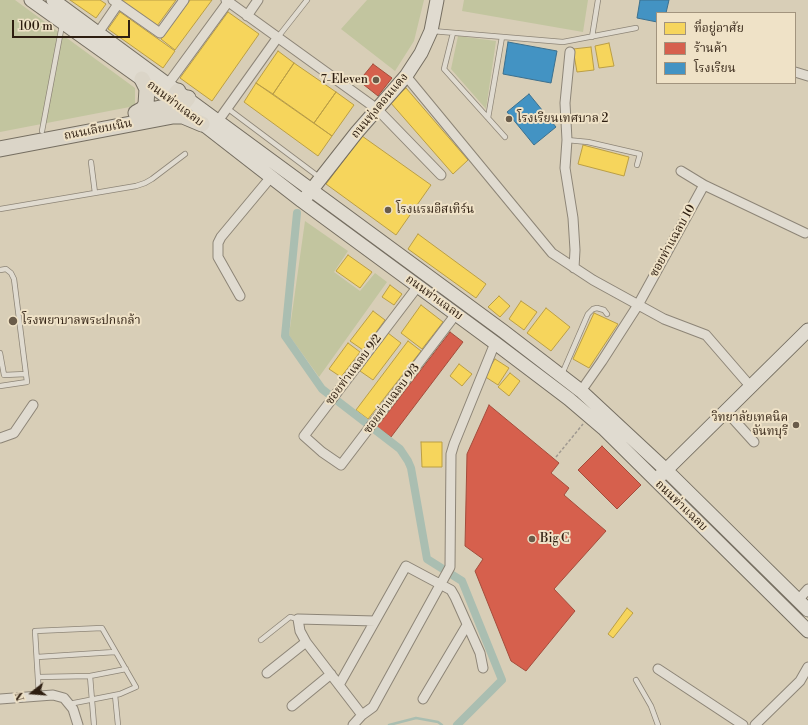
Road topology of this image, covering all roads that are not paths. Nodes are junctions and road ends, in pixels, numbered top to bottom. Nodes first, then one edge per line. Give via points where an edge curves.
1 (31, 0) edge
2 (53, 0) edge
3 (184, 0) edge
4 (258, 0) edge
5 (307, 0) edge
6 (437, 0) edge
7 (598, 0) edge
8 (227, 1) edge
9 (116, 2) edge
10 (247, 16) junction
11 (66, 18) junction
12 (636, 28) dead end
13 (432, 31) junction
14 (98, 33) junction
15 (453, 33) junction
16 (502, 37) junction
17 (592, 37) junction
18 (278, 38) junction
19 (570, 52) dead end
20 (796, 72) edge
21 (406, 76) junction
22 (808, 76) edge
23 (142, 79) junction
24 (177, 99) junction
25 (226, 108) junction
26 (377, 109) junction
27 (136, 113) junction
28 (488, 118) junction
29 (218, 120) junction
30 (202, 124) joint
31 (42, 131) junction
32 (505, 137) dead end
33 (0, 139) edge
34 (567, 140) junction
35 (0, 149) edge
36 (185, 154) dead end
37 (91, 162) dead end
38 (637, 165) dead end
39 (681, 171) dead end
40 (442, 175) dead end
41 (271, 177) junction
42 (321, 178) junction
43 (704, 185) junction
44 (311, 190) junction
45 (95, 193) junction
46 (302, 201) junction
47 (0, 209) edge
48 (805, 232) dead end
49 (574, 268) junction
50 (0, 270) edge
51 (418, 286) junction
52 (240, 296) dead end
53 (638, 305) junction
54 (456, 314) junction
55 (607, 314) dead end
56 (808, 330) edge
57 (503, 331) junction
58 (495, 342) junction
59 (0, 353) edge
60 (26, 374) junction
61 (561, 376) junction
62 (0, 386) edge
63 (751, 387) junction
64 (581, 391) junction
65 (33, 405) dead end
66 (726, 411) junction
67 (0, 438) edge
68 (754, 442) dead end
69 (322, 452) joint
70 (666, 470) junction
71 (656, 481) junction
72 (443, 581) junction
73 (808, 589) edge
74 (798, 600) junction
75 (808, 610) edge
76 (298, 619) junction
77 (375, 621) junction
78 (467, 625) junction
79 (808, 631) edge
80 (261, 640) dead end
81 (306, 642) junction
82 (115, 652) junction
83 (37, 657) junction
84 (808, 667) edge
85 (483, 668) dead end
86 (126, 669) junction
87 (658, 669) dead end
88 (267, 673) dead end
89 (331, 674) junction
90 (90, 676) junction
91 (38, 677) junction
92 (636, 680) dead end
93 (339, 685) junction
94 (115, 695) junction
95 (39, 696) junction
96 (423, 698) dead end
97 (0, 699) edge
98 (92, 700) junction
99 (69, 704) junction
100 (292, 706) dead end
101 (362, 715) junction
102 (78, 725) edge
103 (94, 725) edge
104 (118, 725) edge
105 (353, 725) edge
106 (658, 725) edge
107 (743, 725) edge
108 (755, 725) edge

1 - 11 main road, ถนนท่าแฉลบ
2 - 11 main road, ถนนท่าแฉลบ
3 - 9 street via 160,33
4 - 10 street
5 - 18 lane
6 - 13 main road, ถนนทุ่งดอนแดง
7 - 17 lane
8 - 10 street
8 - 24 street
9 - 14 street
10 - 18 street
11 - 14 main road, ถนนท่าแฉลบ
11 - 23 main road, ถนนท่าแฉลบ
11 - 31 lane
12 - 17 lane
13 - 15 lane
13 - 21 main road, ถนนทุ่งดอนแดง
14 - 24 main road, ถนนท่าแฉลบ
15 - 16 lane
15 - 28 lane via 444,69
16 - 17 lane via 563,42
16 - 28 lane
18 - 25 street
18 - 26 street
19 - 34 street via 565,103
20 - 22 street
21 - 26 main road, ถนนทุ่งดอนแดง
21 - 49 street via 552,253
23 - 24 main road, ถนนท่าแฉลบ
23 - 27 main road via 147,89 146,104
24 - 27 main road, ถนนเลียบเนิน via 165,107
24 - 29 main road, ถนนท่าแฉลบ
24 - 30 main road via 183,116
24 - 35 main road, ถนนเลียบเนิน
25 - 29 street
25 - 42 lane
26 - 40 street
26 - 42 main road, ถนนทุ่งดอนแดง
27 - 31 main road, ถนนเลียบเนิน
28 - 32 lane
29 - 44 main road, ถนนท่าแฉลบ
30 - 41 main road, ถนนท่าแฉลบ
31 - 33 main road, ถนนเลียบเนิน
34 - 38 lane via 640,154
34 - 49 street via 566,168 576,250
36 - 45 lane via 145,183
37 - 45 lane
39 - 43 street
41 - 46 main road, ถนนท่าแฉลบ
41 - 52 street via 218,243 218,257
42 - 44 main road, ถนนทุ่งดอนแดง
43 - 48 street
43 - 53 street, ซอยท่าแฉลบ 10
44 - 46 main road, ถนนทุ่งดอนแดง
44 - 57 main road, ถนนท่าแฉลบ
45 - 47 lane
46 - 51 main road, ถนนท่าแฉลบ
49 - 53 street
50 - 60 lane via 6,269 14,279
51 - 54 main road, ถนนท่าแฉลบ
51 - 69 street, ซอยท่าแฉลบ 9/2 via 304,436
53 - 63 street via 664,319 706,335
53 - 64 street, ซอยท่าแฉลบ 10
54 - 58 main road, ถนนท่าแฉลบ
54 - 69 street, ซอยท่าแฉลบ 9/3 via 341,465
55 - 61 lane via 597,308 588,314
56 - 63 main road
57 - 58 main road
57 - 61 main road, ถนนท่าแฉลบ
58 - 71 main road, ถนนท่าแฉลบ via 589,416
58 - 72 street via 451,454 450,567
59 - 60 lane via 4,375
60 - 62 lane via 27,382
61 - 64 main road, ถนนท่าแฉลบ
63 - 66 main road
64 - 70 main road, ถนนท่าแฉลบ
65 - 67 street via 14,433
66 - 68 street
66 - 70 main road
70 - 71 main road
70 - 74 main road, ถนนท่าแฉลบ
71 - 79 main road, ถนนท่าแฉลบ
72 - 77 street via 406,566
72 - 78 street via 455,597
72 - 101 street via 373,707
73 - 74 street
74 - 75 main road, ถนนท่าแฉลบ
76 - 77 street
76 - 80 lane via 290,617
76 - 81 street via 300,631
77 - 93 street
78 - 85 street via 480,653
78 - 96 street
81 - 88 street
81 - 89 street
82 - 83 lane
82 - 83 lane via 102,628 35,631
82 - 86 lane
83 - 91 lane
84 - 108 street via 800,681
86 - 90 lane
86 - 94 lane via 136,687
87 - 107 street
89 - 93 street
89 - 100 street
90 - 91 lane
90 - 98 lane
91 - 95 lane
92 - 106 lane via 651,706
93 - 101 street
94 - 98 lane
94 - 104 lane
95 - 97 street
95 - 99 street via 53,695 64,698
98 - 99 lane
98 - 103 lane
99 - 102 street
101 - 105 street

